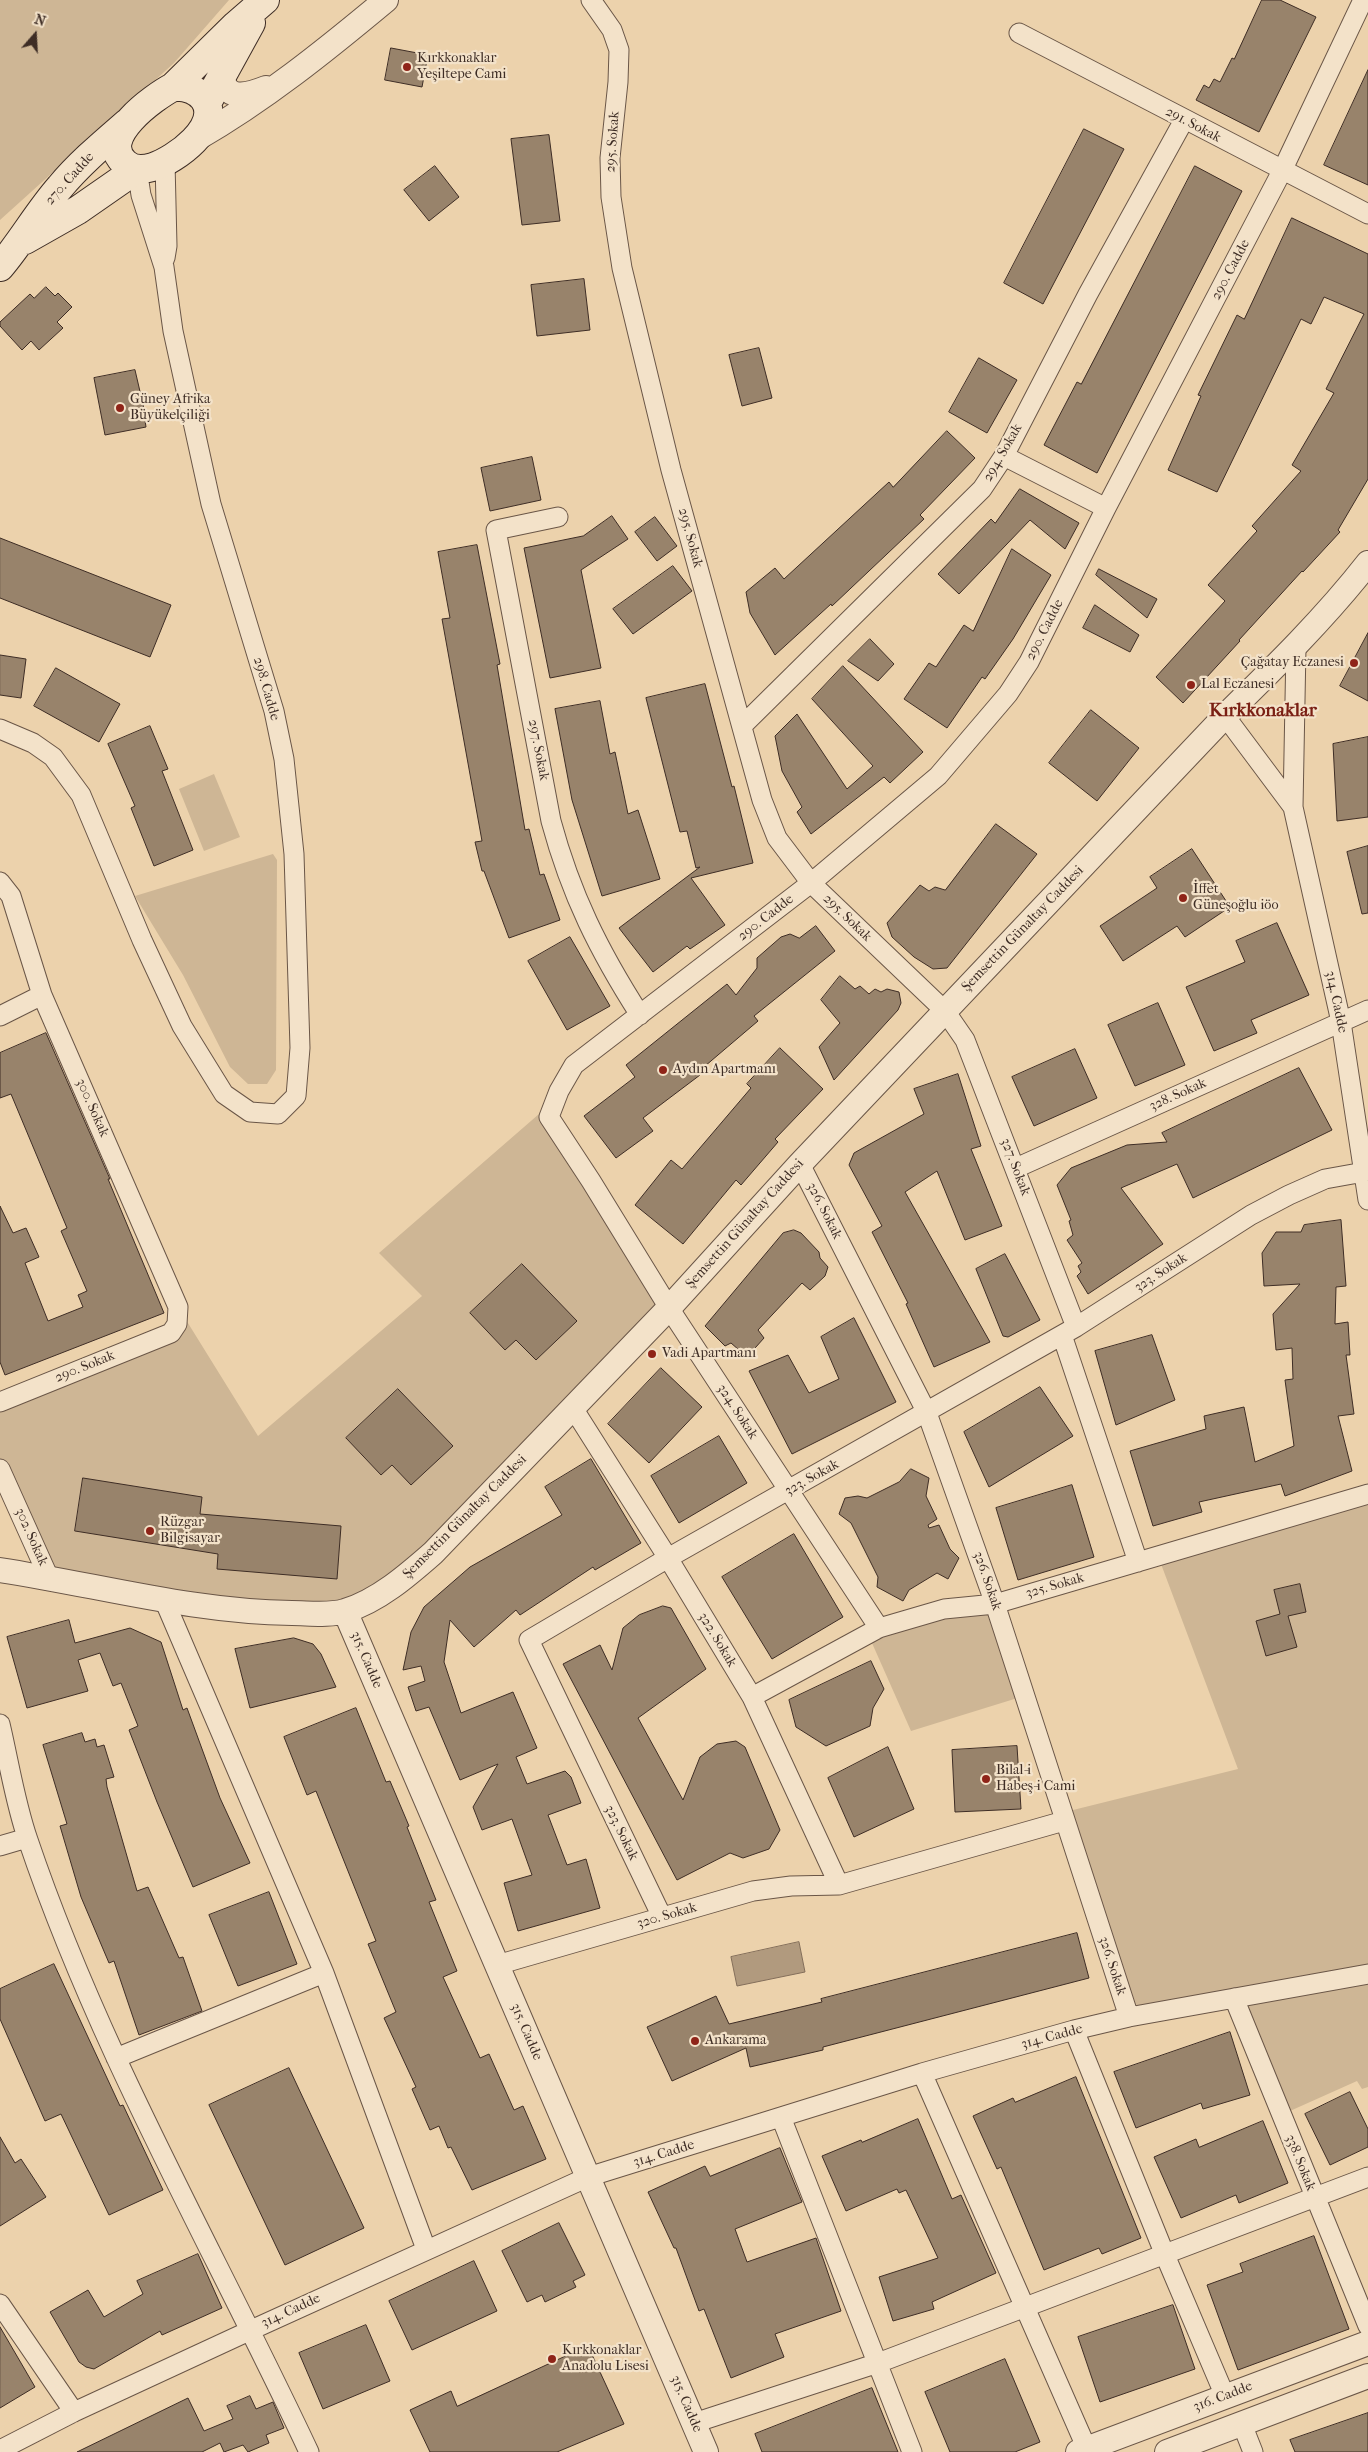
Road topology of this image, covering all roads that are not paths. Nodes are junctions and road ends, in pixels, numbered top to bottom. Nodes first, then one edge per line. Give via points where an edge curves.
1 (386, 0) edge
2 (591, 0) edge
3 (1363, 0) edge
4 (261, 4) edge
5 (1019, 33) dead end
6 (222, 73) junction
7 (277, 84) junction
8 (173, 87) junction
9 (207, 103) junction
10 (1184, 120) junction
11 (128, 122) junction
12 (196, 139) junction
13 (165, 162) junction
14 (137, 170) junction
15 (1282, 171) junction
16 (1368, 214) edge
17 (20, 244) junction
18 (0, 266) edge
19 (164, 267) junction
20 (1004, 456) junction
21 (1106, 508) junction
22 (558, 517) dead end
23 (1368, 563) edge
24 (1296, 646) junction
25 (1225, 716) junction
26 (742, 726) junction
27 (0, 729) edge
28 (1292, 807) junction
29 (0, 882) edge
30 (811, 883) junction
31 (42, 995) junction
32 (1368, 1010) edge
33 (945, 1011) junction
34 (0, 1016) edge
35 (640, 1016) junction
36 (1341, 1022) junction
37 (549, 1118) joint
38 (800, 1164) junction
39 (1016, 1168) junction
40 (1364, 1172) junction
41 (1368, 1200) edge
42 (669, 1308) junction
43 (1069, 1331) junction
44 (171, 1333) joint
45 (0, 1402) edge
46 (573, 1408) junction
47 (927, 1413) junction
48 (0, 1469) edge
49 (789, 1491) junction
50 (1368, 1494) edge
51 (668, 1558) junction
52 (1138, 1562) junction
53 (0, 1570) edge
54 (49, 1578) junction
55 (165, 1602) junction
56 (995, 1604) junction
57 (345, 1611) junction
58 (879, 1628) junction
59 (752, 1697) junction
60 (0, 1724) edge
61 (1064, 1821) junction
62 (27, 1838) junction
63 (0, 1846) edge
64 (839, 1885) junction
65 (662, 1918) junction
66 (497, 1965) junction
67 (324, 1973) junction
68 (1368, 1974) edge
69 (1234, 1998) junction
70 (1129, 2017) junction
71 (1074, 2030) junction
72 (116, 2058) junction
73 (922, 2073) junction
74 (781, 2117) junction
75 (1368, 2176) edge
76 (588, 2177) junction
77 (1314, 2198) junction
78 (426, 2249) junction
79 (1164, 2255) junction
80 (0, 2304) edge
81 (1025, 2308) junction
82 (1368, 2326) edge
83 (249, 2331) junction
84 (1368, 2343) edge
85 (878, 2363) junction
86 (1368, 2376) edge
87 (1225, 2396) junction
88 (74, 2412) junction
89 (694, 2423) junction
90 (1242, 2424) junction
91 (0, 2450) edge
92 (1083, 2450) edge
93 (308, 2452) edge
94 (706, 2452) edge
95 (912, 2452) edge
96 (1167, 2452) edge
97 (1253, 2452) edge

1 - 7 street, 270. Cadde via 327,49
2 - 26 street, 295. Sokak via 612,30 619,50 610,158 611,196 622,268 671,470
3 - 15 street, 290. Cadde
4 - 6 main road, 270. Cadde
4 - 8 main road, 270. Cadde
5 - 10 street, 291. Sokak
6 - 7 street, 270. Cadde via 229,91 240,96
6 - 9 main road, 270. Cadde
7 - 12 street, 270. Cadde
8 - 9 main road via 189,88
8 - 11 main road, 270. Cadde via 154,98
9 - 12 main road, 270. Cadde via 207,122
10 - 15 street, 291. Sokak
10 - 20 street, 294. Sokak
11 - 14 main road, 270. Cadde via 118,141 118,153 126,164
11 - 17 main road, 270. Cadde via 61,186
12 - 13 main road, 270. Cadde
13 - 14 main road, 270. Cadde
13 - 19 street via 167,246
14 - 17 main road, 270. Cadde
14 - 19 street via 141,195
15 - 16 street, 291. Sokak
15 - 21 street, 290. Cadde
17 - 18 main road, 270. Cadde
19 - 27 street, 298. Cadde via 173,331 211,504 274,711 284,759 294,854 300,1048 296,1096 278,1114 250,1112 224,1094 182,1026 81,795 53,757 33,743
20 - 21 street
20 - 26 street, 294. Sokak via 982,489
21 - 30 street, 290. Cadde via 1028,662 1008,694 938,776
22 - 35 street, 297. Sokak via 496,530 551,821 563,863 581,911 612,972
23 - 24 street, Şemsettin Günaltay Caddesi
24 - 25 street, Şemsettin Günaltay Caddesi
24 - 28 street
25 - 28 street
25 - 33 street, Şemsettin Günaltay Caddesi
26 - 30 street, 295. Sokak via 762,800 777,838
28 - 36 street, 314. Cadde
29 - 31 street, 300. Sokak via 11,896
30 - 33 street, 295. Sokak
30 - 35 street, 290. Cadde
31 - 34 street
31 - 44 street, 300. Sokak via 178,1307 177,1324
32 - 36 street, 328. Sokak
33 - 38 street, Şemsettin Günaltay Caddesi
33 - 39 street, 327. Sokak via 965,1040
35 - 37 street, 290. Cadde via 574,1065
36 - 39 street, 328. Sokak
36 - 40 street, 314. Cadde
37 - 42 street, 324. Sokak
38 - 42 street, Şemsettin Günaltay Caddesi
38 - 47 street, 326. Sokak
39 - 43 street, 327. Sokak
40 - 41 street, 314. Cadde
40 - 43 street, 323. Sokak via 1325,1179 1251,1215
42 - 46 street, Şemsettin Günaltay Caddesi
42 - 49 street, 324. Sokak
43 - 47 street, 323. Sokak
43 - 52 street, 327. Sokak
44 - 45 street, 290. Sokak
46 - 51 street, 322. Sokak
46 - 57 street, Şemsettin Günaltay Caddesi via 433,1553 396,1586
47 - 49 street, 323. Sokak
47 - 56 street, 326. Sokak
48 - 54 street, 302. Sokak
49 - 51 street, 323. Sokak
49 - 58 street, 324. Sokak
50 - 52 street, 325. Sokak
51 - 59 street, 322. Sokak
51 - 65 street, 323. Sokak via 529,1640
52 - 56 street, 325. Sokak
53 - 54 street, Şemsettin Günaltay Caddesi
54 - 55 street, Şemsettin Günaltay Caddesi
55 - 57 street, Şemsettin Günaltay Caddesi via 261,1613
55 - 67 street
56 - 58 street, 325. Sokak via 944,1609
56 - 61 street, 326. Sokak
57 - 66 street, 315. Cadde
58 - 59 street, 325. Sokak
59 - 64 street, 322. Sokak
60 - 62 street
61 - 64 street, 320. Sokak
61 - 70 street, 326. Sokak
62 - 63 street
62 - 72 street via 69,1955
64 - 65 street, 320. Sokak via 753,1891
65 - 66 street, 320. Sokak
66 - 76 street, 315. Cadde
67 - 72 street
67 - 78 street
68 - 69 street, 314. Cadde
69 - 70 street, 314. Cadde
69 - 77 street, 338. Sokak
70 - 71 street, 314. Cadde
71 - 73 street, 314. Cadde
71 - 79 street
72 - 83 street
73 - 74 street, 314. Cadde
73 - 81 street
74 - 76 street, 314. Cadde
74 - 85 street
75 - 77 street
76 - 78 street, 314. Cadde
76 - 89 street, 315. Cadde
77 - 79 street
77 - 82 street, 338. Sokak
78 - 83 street, 314. Cadde
79 - 81 street
79 - 87 street
80 - 88 street
81 - 85 street
81 - 92 street
83 - 88 street, 314. Cadde
83 - 93 street
84 - 87 street, 316. Cadde
85 - 89 street
85 - 95 street
86 - 90 street
87 - 92 street, 316. Cadde
88 - 91 street, 314. Cadde
89 - 94 street, 315. Cadde
90 - 96 street
90 - 97 street

